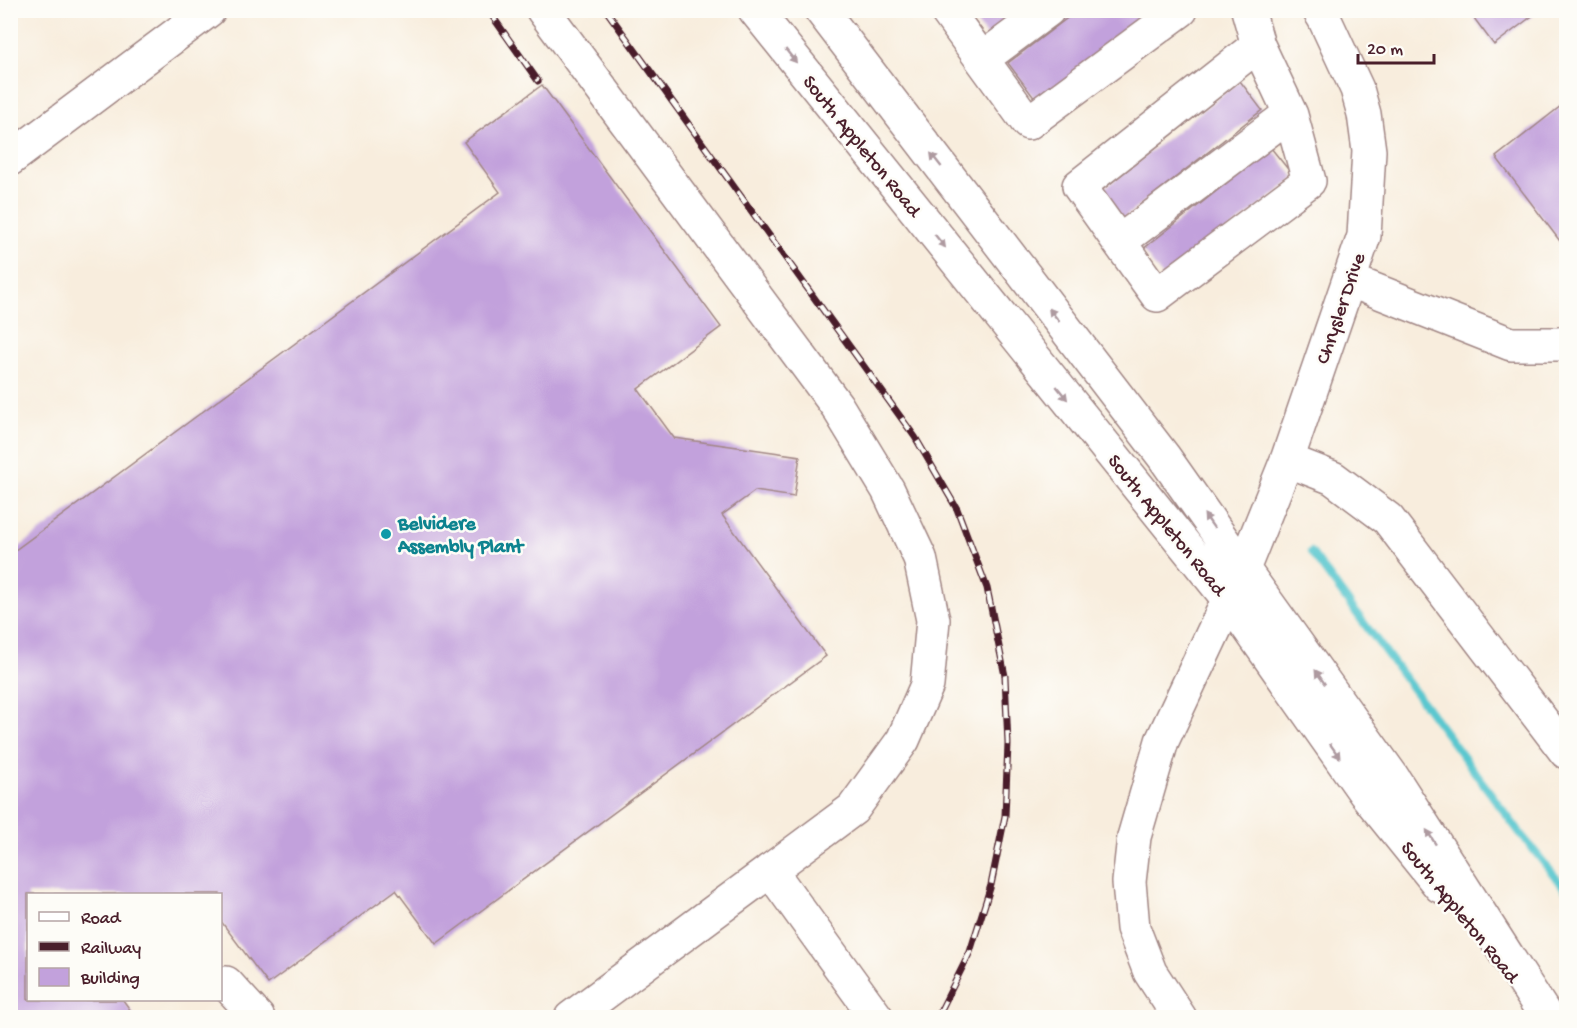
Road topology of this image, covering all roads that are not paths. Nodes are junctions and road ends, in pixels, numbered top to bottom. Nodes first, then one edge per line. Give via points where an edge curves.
1 (209, 10) edge
2 (543, 10) edge
3 (755, 10) edge
4 (821, 10) edge
5 (946, 10) edge
6 (1048, 10) edge
7 (1181, 10) edge
8 (1319, 10) edge
9 (1250, 11) edge
10 (1258, 45) junction
11 (982, 59) junction
12 (1290, 114) junction
13 (10, 159) edge
14 (1119, 242) junction
15 (1349, 280) junction
16 (1566, 342) edge
17 (1287, 460) junction
18 (1243, 568) junction
19 (1229, 600) junction
20 (1566, 752) edge
21 (770, 870) junction
22 (226, 983) dead end
23 (1545, 1014) edge
24 (258, 1017) edge
25 (571, 1017) edge
26 (878, 1017) edge
27 (1180, 1017) edge

1 - 13 street
2 - 21 street via 837,406 888,490 920,558 933,620 927,685 903,740 853,809
3 -> 19 street, South Appleton Road
18 -> 4 street, South Appleton Road via 1164,457
5 - 11 street
6 - 11 street
7 - 11 street via 1028,123
8 - 15 street, Chrysler Drive via 1357,90 1369,151 1364,236
9 - 10 street
10 - 12 street
10 - 14 street via 1079,186
12 - 14 street
12 - 14 street via 1309,181 1157,295
15 - 16 street via 1511,344
15 - 17 street, Chrysler Drive
17 - 18 street, Chrysler Drive
17 - 20 street via 1333,478 1388,519
18 - 19 street, Chrysler Drive
23 -> 18 street, South Appleton Road via 1391,775
19 -> 23 street, South Appleton Road via 1365,793
19 - 27 street, Chrysler Drive via 1162,741 1134,837 1129,882 1133,928 1149,972
21 - 25 street
21 - 26 street
22 - 24 street

